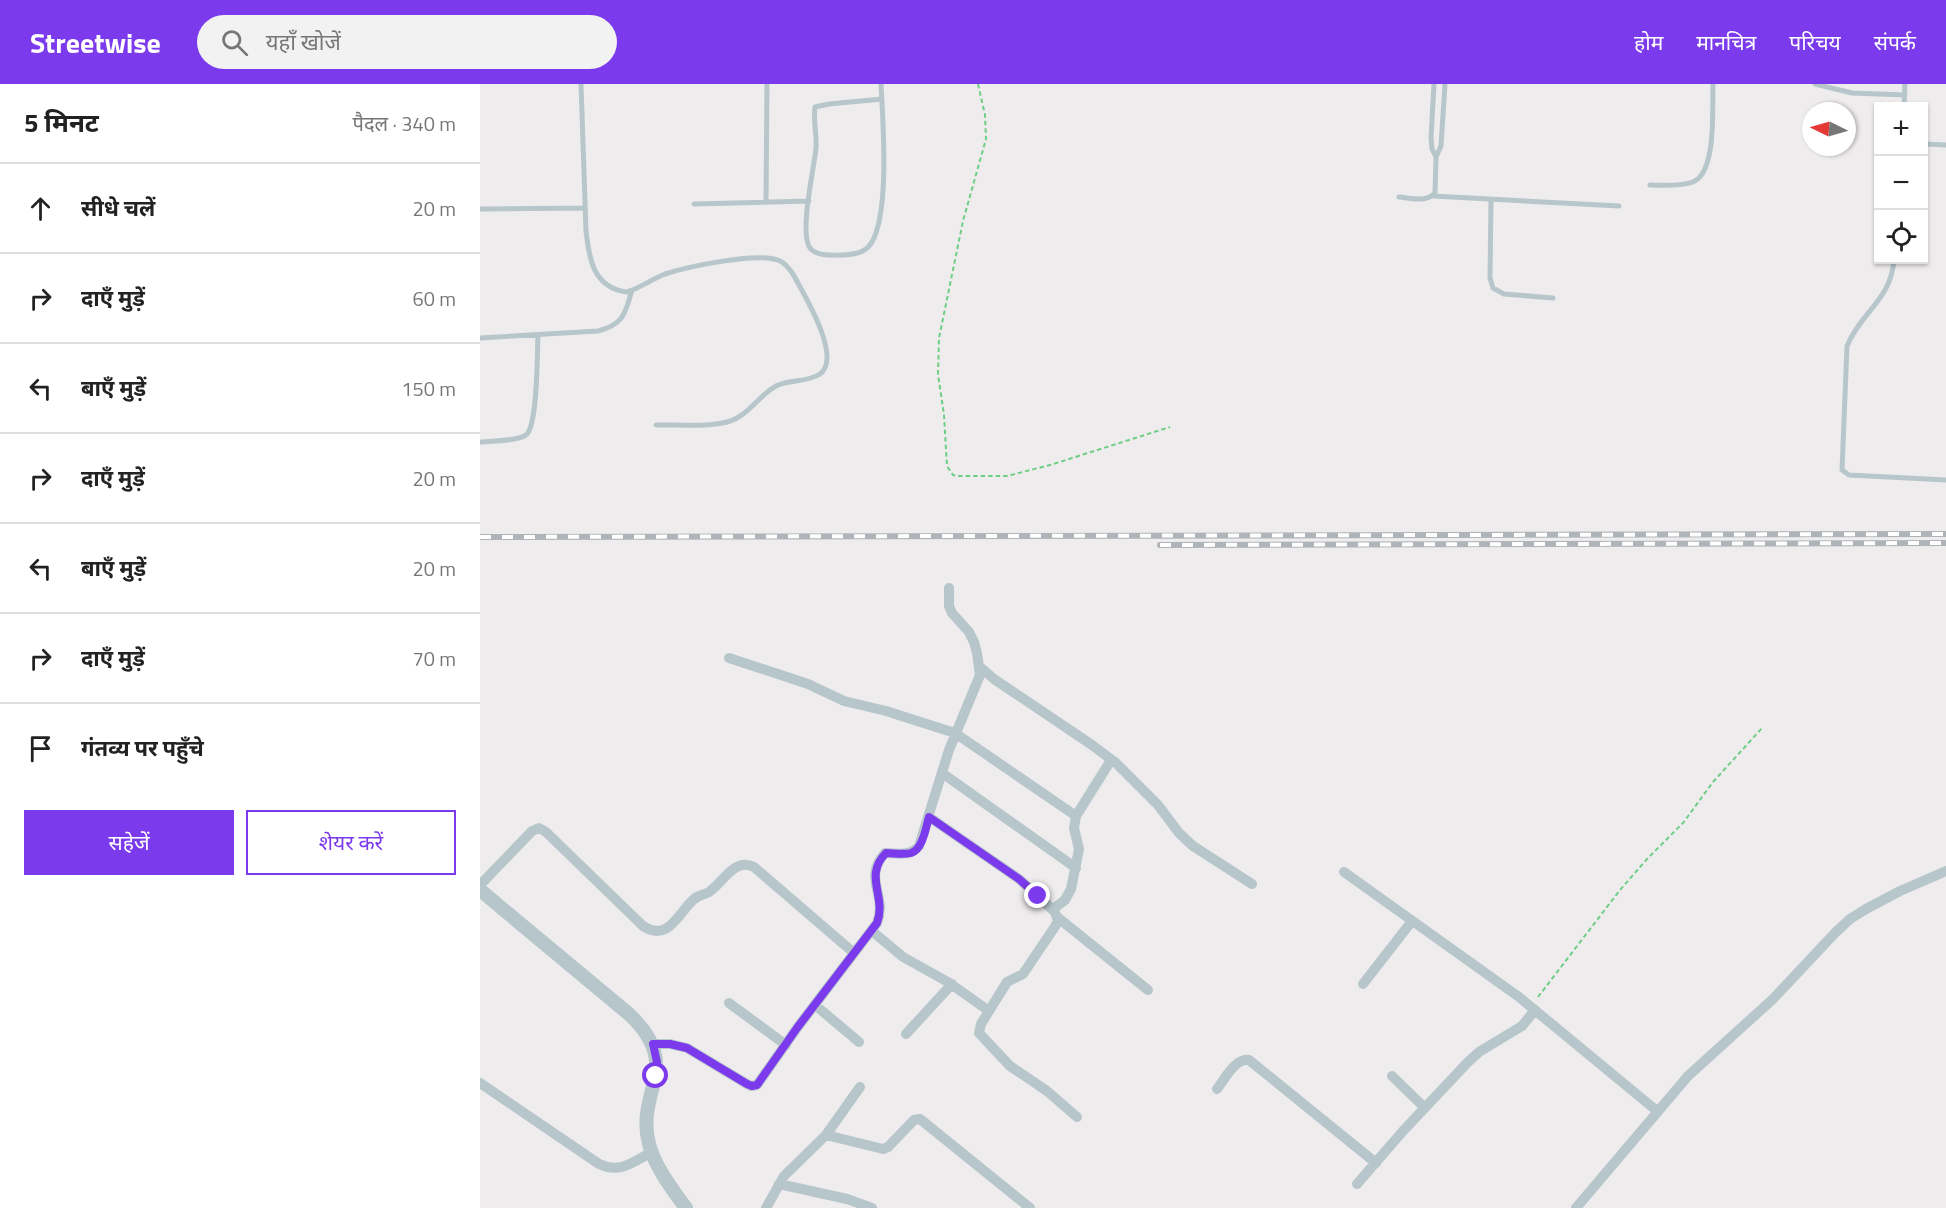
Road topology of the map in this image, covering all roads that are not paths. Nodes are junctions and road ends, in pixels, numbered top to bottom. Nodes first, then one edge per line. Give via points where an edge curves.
1 (581, 84) edge
2 (767, 84) edge
3 (881, 84) edge
4 (1434, 84) edge
5 (1445, 84) edge
6 (1713, 84) edge
7 (1815, 84) edge
8 (1905, 84) edge
9 (1905, 95) junction
10 (882, 99) junction
11 (1904, 102) edge
12 (1928, 144) edge
13 (1946, 145) edge
14 (1436, 157) junction
15 (1650, 185) dead end
16 (1433, 196) junction
17 (1399, 197) dead end
18 (1491, 199) junction
19 (809, 201) junction
20 (766, 202) junction
21 (694, 204) dead end
22 (1619, 206) dead end
23 (585, 208) junction
24 (480, 209) edge
25 (1894, 264) edge
26 (632, 290) junction
27 (1553, 298) dead end
28 (538, 334) junction
29 (480, 338) edge
30 (656, 425) dead end
31 (480, 442) edge
32 (1946, 480) edge
33 (949, 588) dead end
34 (729, 658) dead end
35 (980, 667) junction
36 (955, 733) junction
37 (1111, 760) junction
38 (942, 773) junction
39 (1076, 816) junction
40 (929, 817) junction
41 (1076, 868) junction
42 (1946, 871) edge
43 (1344, 872) dead end
44 (1252, 884) dead end
45 (480, 885) edge
46 (480, 890) edge
47 (1055, 913) junction
48 (1412, 921) junction
49 (872, 931) junction
50 (854, 953) junction
51 (951, 984) junction
52 (1363, 984) dead end
53 (1148, 990) dead end
54 (729, 1003) dead end
55 (814, 1005) junction
56 (1533, 1009) junction
57 (989, 1011) junction
58 (906, 1034) dead end
59 (859, 1042) dead end
60 (653, 1044) junction
61 (786, 1045) junction
62 (1392, 1076) dead end
63 (480, 1083) edge
64 (860, 1087) dead end
65 (1217, 1089) dead end
66 (1425, 1108) junction
67 (1657, 1112) junction
68 (1077, 1117) dead end
69 (826, 1135) junction
70 (652, 1152) junction
71 (1376, 1163) junction
72 (779, 1184) junction
73 (1357, 1184) dead end
74 (686, 1208) edge
75 (766, 1208) edge
76 (872, 1208) edge
77 (1030, 1208) edge
78 (1576, 1208) edge

1 - 23 lane
2 - 20 lane
3 - 10 lane
4 - 14 lane via 1431,138
5 - 14 lane via 1441,146
6 - 15 lane via 1712,135 1705,171 1693,182
7 - 9 lane via 1852,93
8 - 9 lane
9 - 11 lane
10 - 19 lane via 815,106 816,145
10 - 19 lane via 883,187 879,225 872,243 853,254 822,254 812,250 806,232
12 - 13 lane
14 - 16 lane
16 - 17 lane
16 - 18 lane
18 - 22 lane
18 - 27 lane via 1492,288 1504,294
19 - 20 lane
20 - 21 lane
23 - 24 lane
23 - 26 lane via 588,251 595,273 621,291
25 - 32 lane via 1887,290 1847,346 1842,470 1849,476
26 - 28 lane via 625,313 611,328
26 - 30 lane via 664,274 706,264 761,258 781,261 793,274 824,337 827,354 821,373 807,380 777,385 736,419 714,424
28 - 29 lane
28 - 31 lane via 532,426 523,437
33 - 35 street via 949,606 969,632
34 - 36 street via 808,684 844,701
35 - 36 street via 979,681
35 - 37 street
36 - 38 street
36 - 39 street
37 - 39 street
37 - 44 street via 1193,846
38 - 40 street
38 - 41 street
39 - 41 street
40 - 47 street via 1019,879
40 - 49 street via 915,851 886,853 876,866 880,911
41 - 47 street via 1071,889
42 - 67 street via 1900,891 1850,920 1773,999 1688,1076
43 - 48 street
45 - 50 street via 539,828 643,926 660,932 694,898 708,893 737,867 748,865
46 - 60 street via 630,1015
47 - 53 street
47 - 57 street via 1054,928 1028,968 1008,982
48 - 52 street
48 - 56 street
49 - 50 street
49 - 51 street via 903,957
50 - 55 street
51 - 57 street
51 - 58 street
54 - 61 street
55 - 59 street
55 - 61 street
56 - 66 street via 1521,1026 1479,1052
56 - 67 street
57 - 68 street via 979,1029 981,1036 1010,1066
60 - 61 street via 687,1048 752,1086 759,1083
60 - 70 street via 656,1076 647,1128
62 - 66 street
63 - 70 street via 609,1169 620,1168
64 - 69 street
65 - 71 street via 1237,1064 1249,1060
66 - 71 street
67 - 78 street
69 - 72 street
69 - 77 street via 883,1149 914,1120 920,1119
70 - 74 street
71 - 73 street
72 - 75 street
72 - 76 street

